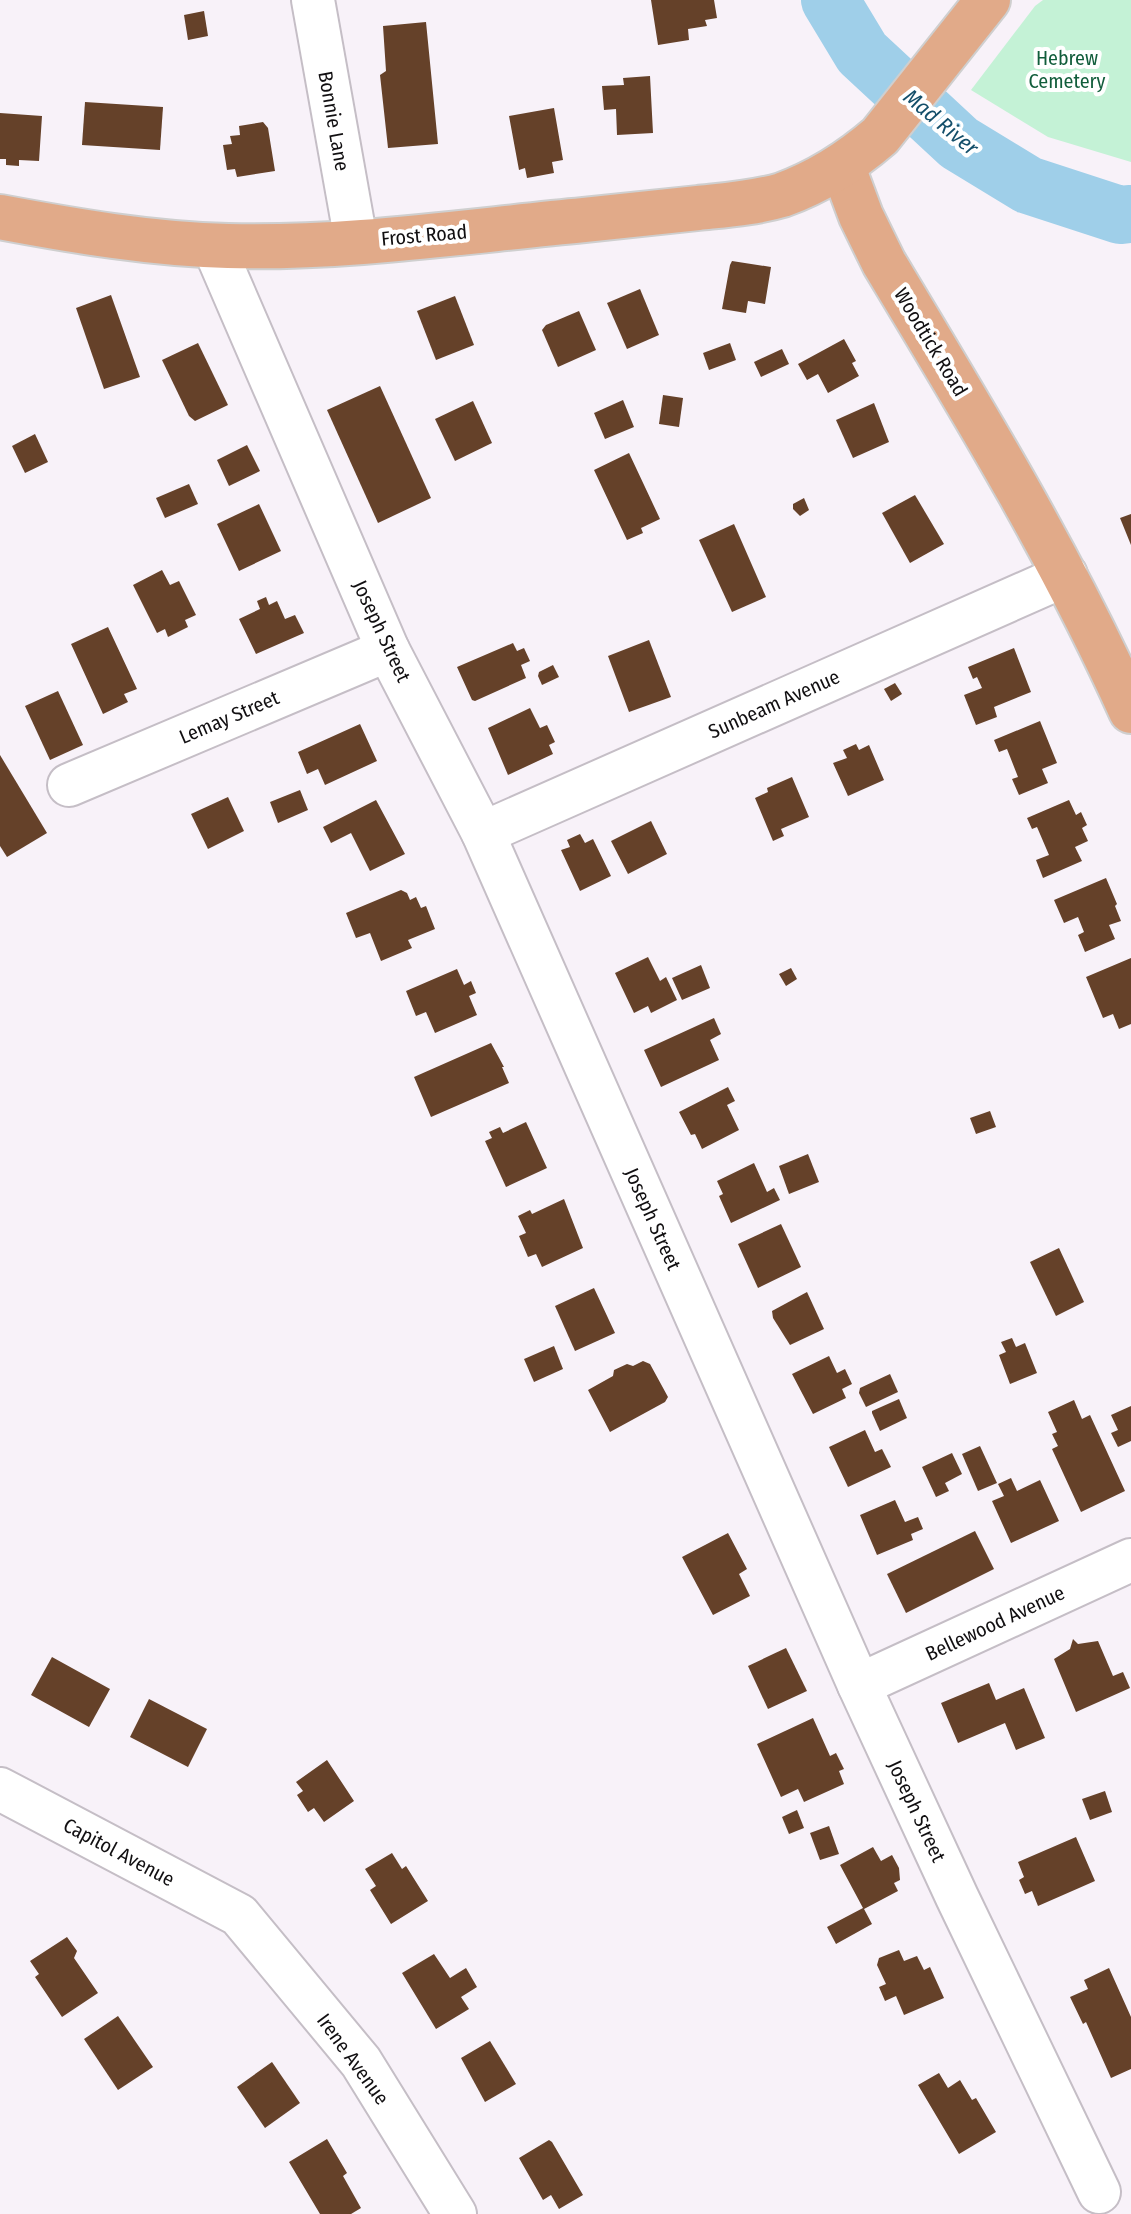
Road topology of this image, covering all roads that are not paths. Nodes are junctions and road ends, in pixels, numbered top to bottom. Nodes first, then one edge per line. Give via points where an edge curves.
1 (313, 0) edge
2 (988, 0) edge
3 (842, 165) junction
4 (0, 217) edge
5 (356, 241) junction
6 (213, 245) junction
7 (1066, 575) junction
8 (388, 650) junction
9 (1131, 711) edge
10 (69, 785) dead end
11 (483, 833) junction
12 (1131, 1560) edge
13 (859, 1685) junction
14 (0, 1789) edge
15 (239, 1915) joint
16 (1099, 2192) dead end
17 (455, 2214) edge

1 - 5 street, Bonnie Lane
2 - 3 main road via 888,126
3 - 5 main road, Frost Road via 767,199
3 - 7 main road, Woodtick Road via 884,263
4 - 6 main road, Frost Road via 121,237
5 - 6 main road, Frost Road
6 - 8 street, Joseph Street
7 - 9 main road, Woodtick Road
7 - 11 street, Sunbeam Avenue
8 - 10 street, Lemay Street
8 - 11 street, Joseph Street
11 - 13 street, Joseph Street
12 - 13 street, Bellewood Avenue
13 - 16 street, Joseph Street
14 - 15 street, Capitol Avenue
15 - 17 street, Irene Avenue via 361,2062

